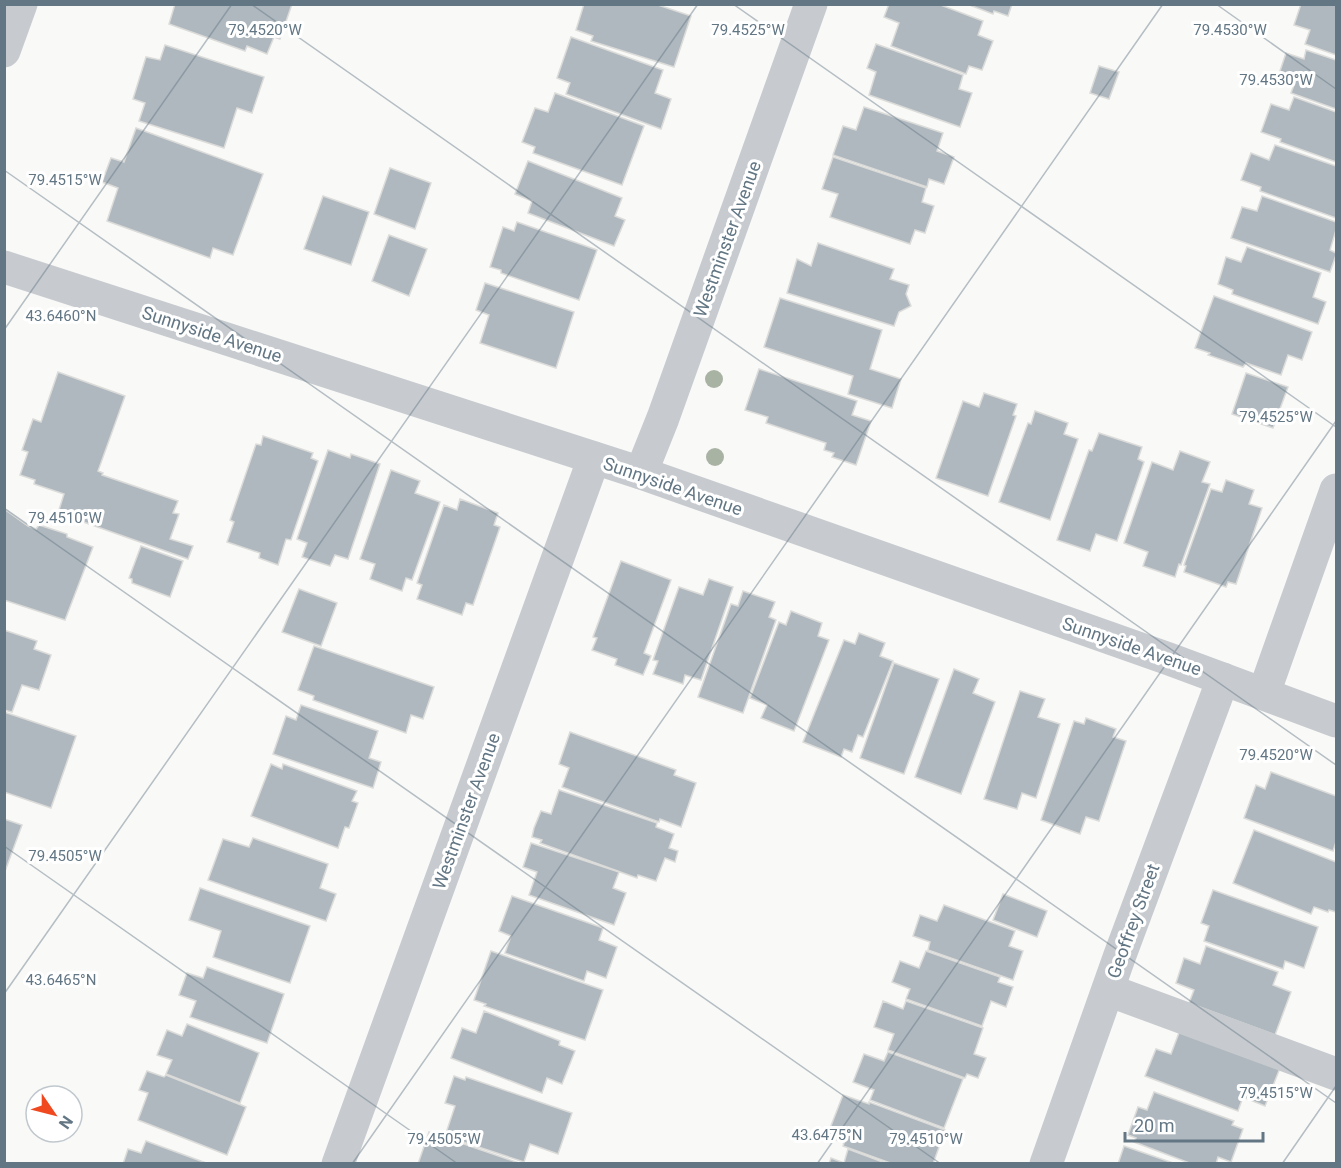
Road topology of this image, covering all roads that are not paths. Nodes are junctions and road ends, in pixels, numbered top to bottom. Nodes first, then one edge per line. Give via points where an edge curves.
1 (21, 4) edge
2 (811, 4) edge
3 (4, 51) edge
4 (4, 267) edge
5 (594, 458) junction
6 (641, 473) junction
7 (1336, 490) edge
8 (1223, 679) junction
9 (1264, 693) junction
10 (1336, 721) edge
11 (1107, 990) junction
12 (1336, 1074) edge
13 (338, 1164) edge
14 (1046, 1164) edge

1 - 3 street
2 - 6 street, Westminster Avenue
4 - 5 street, Sunnyside Avenue
5 - 6 street, Sunnyside Avenue
5 - 13 street, Westminster Avenue
6 - 8 street, Sunnyside Avenue
7 - 9 street
8 - 9 street, Sunnyside Avenue
8 - 11 street, Geoffrey Street
9 - 10 street, Sunnyside Avenue
11 - 12 street
11 - 14 street, Geoffrey Street

